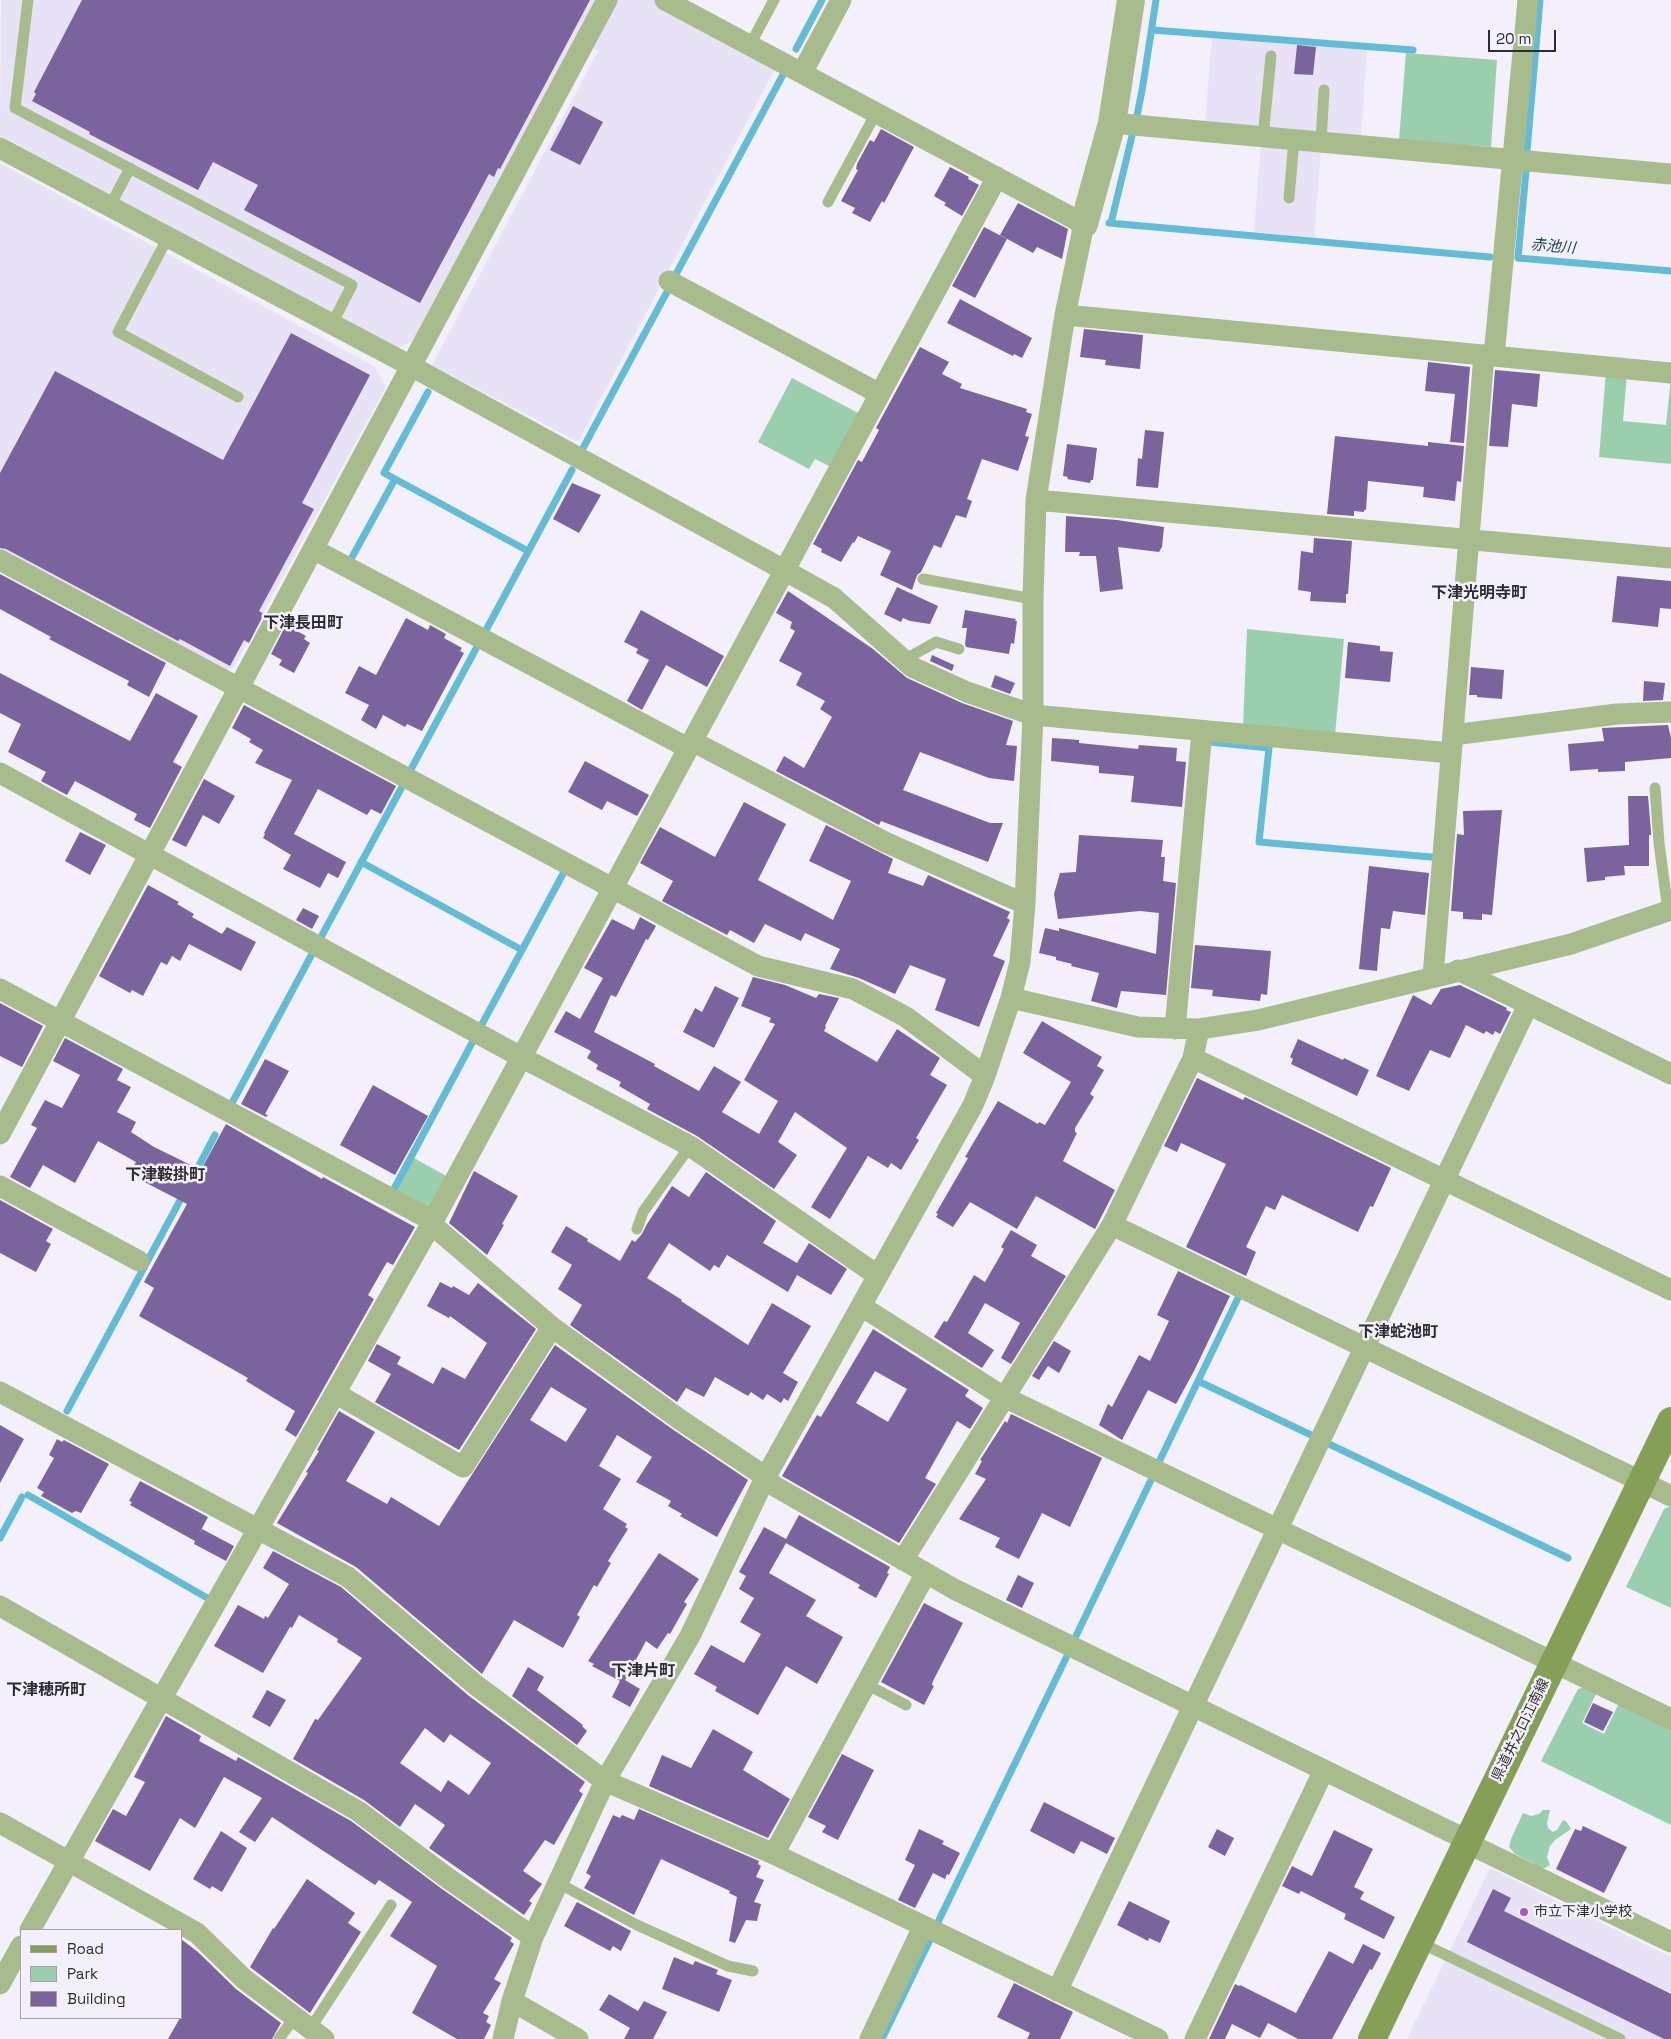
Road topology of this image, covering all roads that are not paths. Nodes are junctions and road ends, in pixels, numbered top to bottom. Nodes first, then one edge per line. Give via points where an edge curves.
1 (28, 0) edge
2 (607, 0) edge
3 (665, 0) edge
4 (774, 0) edge
5 (841, 0) edge
6 (1131, 0) edge
7 (1528, 0) edge
8 (750, 46) junction
9 (1271, 56) dead end
10 (802, 73) junction
11 (1324, 90) dead end
12 (876, 113) junction
13 (1112, 123) junction
14 (1263, 137) junction
15 (1294, 140) junction
16 (1322, 142) junction
17 (0, 148) edge
18 (1512, 160) junction
19 (130, 168) junction
20 (1671, 174) edge
21 (997, 177) junction
22 (1290, 198) dead end
23 (828, 202) dead end
24 (110, 206) junction
25 (1084, 224) junction
26 (168, 237) junction
27 (669, 281) dead end
28 (1065, 315) junction
29 (332, 324) junction
30 (1489, 355) junction
31 (411, 366) junction
32 (1671, 373) edge
33 (880, 394) junction
34 (238, 397) dead end
35 (1036, 500) junction
36 (1469, 539) junction
37 (313, 549) junction
38 (1671, 558) edge
39 (0, 560) edge
40 (784, 570) junction
41 (923, 579) dead end
42 (1033, 599) junction
43 (959, 649) dead end
44 (904, 660) junction
45 (239, 688) junction
46 (1671, 712) edge
47 (1033, 716) junction
48 (1202, 731) junction
49 (1452, 744) junction
50 (690, 745) junction
51 (0, 774) edge
52 (1655, 788) dead end
53 (150, 855) junction
54 (613, 887) junction
55 (1025, 904) junction
56 (1670, 911) edge
57 (1458, 970) junction
58 (1433, 976) junction
59 (0, 989) edge
60 (1011, 998) junction
61 (1528, 1005) junction
62 (60, 1021) junction
63 (1175, 1029) junction
64 (1199, 1030) junction
65 (521, 1057) junction
66 (1193, 1058) junction
67 (1671, 1074) edge
68 (985, 1076) junction
69 (0, 1134) edge
70 (690, 1146) junction
71 (1444, 1180) junction
72 (0, 1186) edge
73 (432, 1223) junction
74 (1112, 1225) junction
75 (637, 1229) dead end
76 (139, 1261) dead end
77 (877, 1275) junction
78 (1671, 1290) edge
79 (860, 1306) junction
80 (552, 1326) junction
81 (1365, 1347) junction
82 (0, 1392) edge
83 (335, 1393) junction
84 (1004, 1397) junction
85 (1671, 1421) edge
86 (765, 1478) junction
87 (1642, 1482) junction
88 (1671, 1496) edge
89 (259, 1528) junction
90 (1278, 1529) junction
91 (903, 1560) junction
92 (926, 1573) junction
93 (0, 1606) edge
94 (1554, 1663) junction
95 (866, 1684) junction
96 (162, 1698) junction
97 (906, 1705) dead end
98 (1193, 1706) junction
99 (1671, 1719) edge
100 (1324, 1770) junction
101 (605, 1781) junction
102 (0, 1823) edge
103 (1468, 1842) junction
104 (774, 1854) junction
105 (69, 1862) junction
106 (558, 1883) junction
107 (391, 1905) dead end
108 (923, 1927) junction
109 (31, 1929) edge
110 (533, 1938) junction
111 (1419, 1942) junction
112 (1671, 1942) edge
113 (20, 1948) edge
114 (753, 1971) dead end
115 (0, 1984) edge
116 (1058, 1991) junction
117 (512, 2001) junction
118 (309, 2028) edge
119 (280, 2039) edge
120 (503, 2039) edge
121 (578, 2039) edge
122 (870, 2039) edge
123 (1158, 2039) edge
124 (1195, 2039) edge
125 (1372, 2039) edge
126 (1620, 2039) edge

1 - 19 lane via 16,108
2 - 31 street
3 - 8 street
4 - 8 lane
5 - 10 street
6 - 13 street
7 - 18 street
8 - 10 street
9 - 14 lane
10 - 12 street
11 - 16 lane
12 - 21 street
12 - 23 lane
13 - 14 street
13 - 25 street
14 - 15 street
15 - 16 street
15 - 22 lane
16 - 18 street
17 - 24 street
18 - 20 street
18 - 30 street
19 - 24 lane
19 - 29 lane via 352,286
21 - 25 street
21 - 33 street
24 - 26 street
25 - 28 street
26 - 29 street
26 - 34 lane via 118,332
27 - 33 street
28 - 30 street
28 - 35 street
29 - 31 street
30 - 32 street
30 - 36 street
31 - 37 street
31 - 40 street
33 - 40 street
35 - 36 street
35 - 42 street
36 - 38 street
36 - 49 street
37 - 45 street
37 - 50 street
39 - 45 street
40 - 44 street via 834,598
40 - 50 street
41 - 42 lane
42 - 47 street
43 - 44 lane via 936,642
44 - 47 street via 912,667 967,692
45 - 53 street
45 - 54 street
46 - 49 street via 1617,714
47 - 48 street
47 - 55 street
48 - 49 street
48 - 63 street
49 - 58 street
50 - 54 street
50 - 55 street via 886,842
51 - 53 street
52 - 56 lane via 1659,843
53 - 62 street
53 - 65 street
54 - 65 street
54 - 68 street via 758,966 853,989 906,1017
55 - 60 street via 1020,962
56 - 57 street via 1571,944
57 - 58 street
57 - 61 street
58 - 64 street via 1258,1020
59 - 62 street
60 - 63 street via 1138,1027
60 - 68 street
61 - 67 street
61 - 71 street
62 - 69 street
62 - 73 street
63 - 64 street
64 - 66 street
65 - 70 street
65 - 73 street
66 - 71 street
66 - 74 street
68 - 77 street via 973,1105
70 - 75 lane via 643,1212
70 - 77 street
71 - 78 street
71 - 81 street
72 - 76 street
73 - 80 street
73 - 83 street
74 - 81 street
74 - 84 street
77 - 79 street
79 - 84 street
79 - 86 street
80 - 83 street via 463,1468
80 - 86 street
81 - 87 street
81 - 90 street
82 - 89 street
83 - 89 street
84 - 90 street
84 - 91 street
85 - 87 main road, 県道井之口江南線
86 - 91 street
86 - 101 street via 690,1636
87 - 88 street
87 - 94 main road, 県道井之口江南線
89 - 96 street
89 - 101 street via 348,1577 477,1686
90 - 94 street
90 - 98 street
91 - 92 street
92 - 95 street
92 - 98 street
93 - 96 street
94 - 99 street
94 - 103 main road, 県道井之口江南線
95 - 97 lane
95 - 104 street
96 - 105 street
96 - 110 street via 358,1811
98 - 100 street
98 - 116 street
100 - 103 street
100 - 124 street
101 - 104 street
101 - 106 street
102 - 105 street
103 - 111 main road, 県道井之口江南線
103 - 112 street
104 - 108 street
105 - 109 street
105 - 118 street via 197,1933 244,1979
106 - 110 street
106 - 114 lane via 637,1925 728,1966
107 - 118 lane
108 - 116 street
108 - 122 street
110 - 117 street
111 - 125 main road, 県道井之口江南線
111 - 126 lane
113 - 115 street
116 - 123 street
117 - 120 street
117 - 121 street
118 - 119 lane

